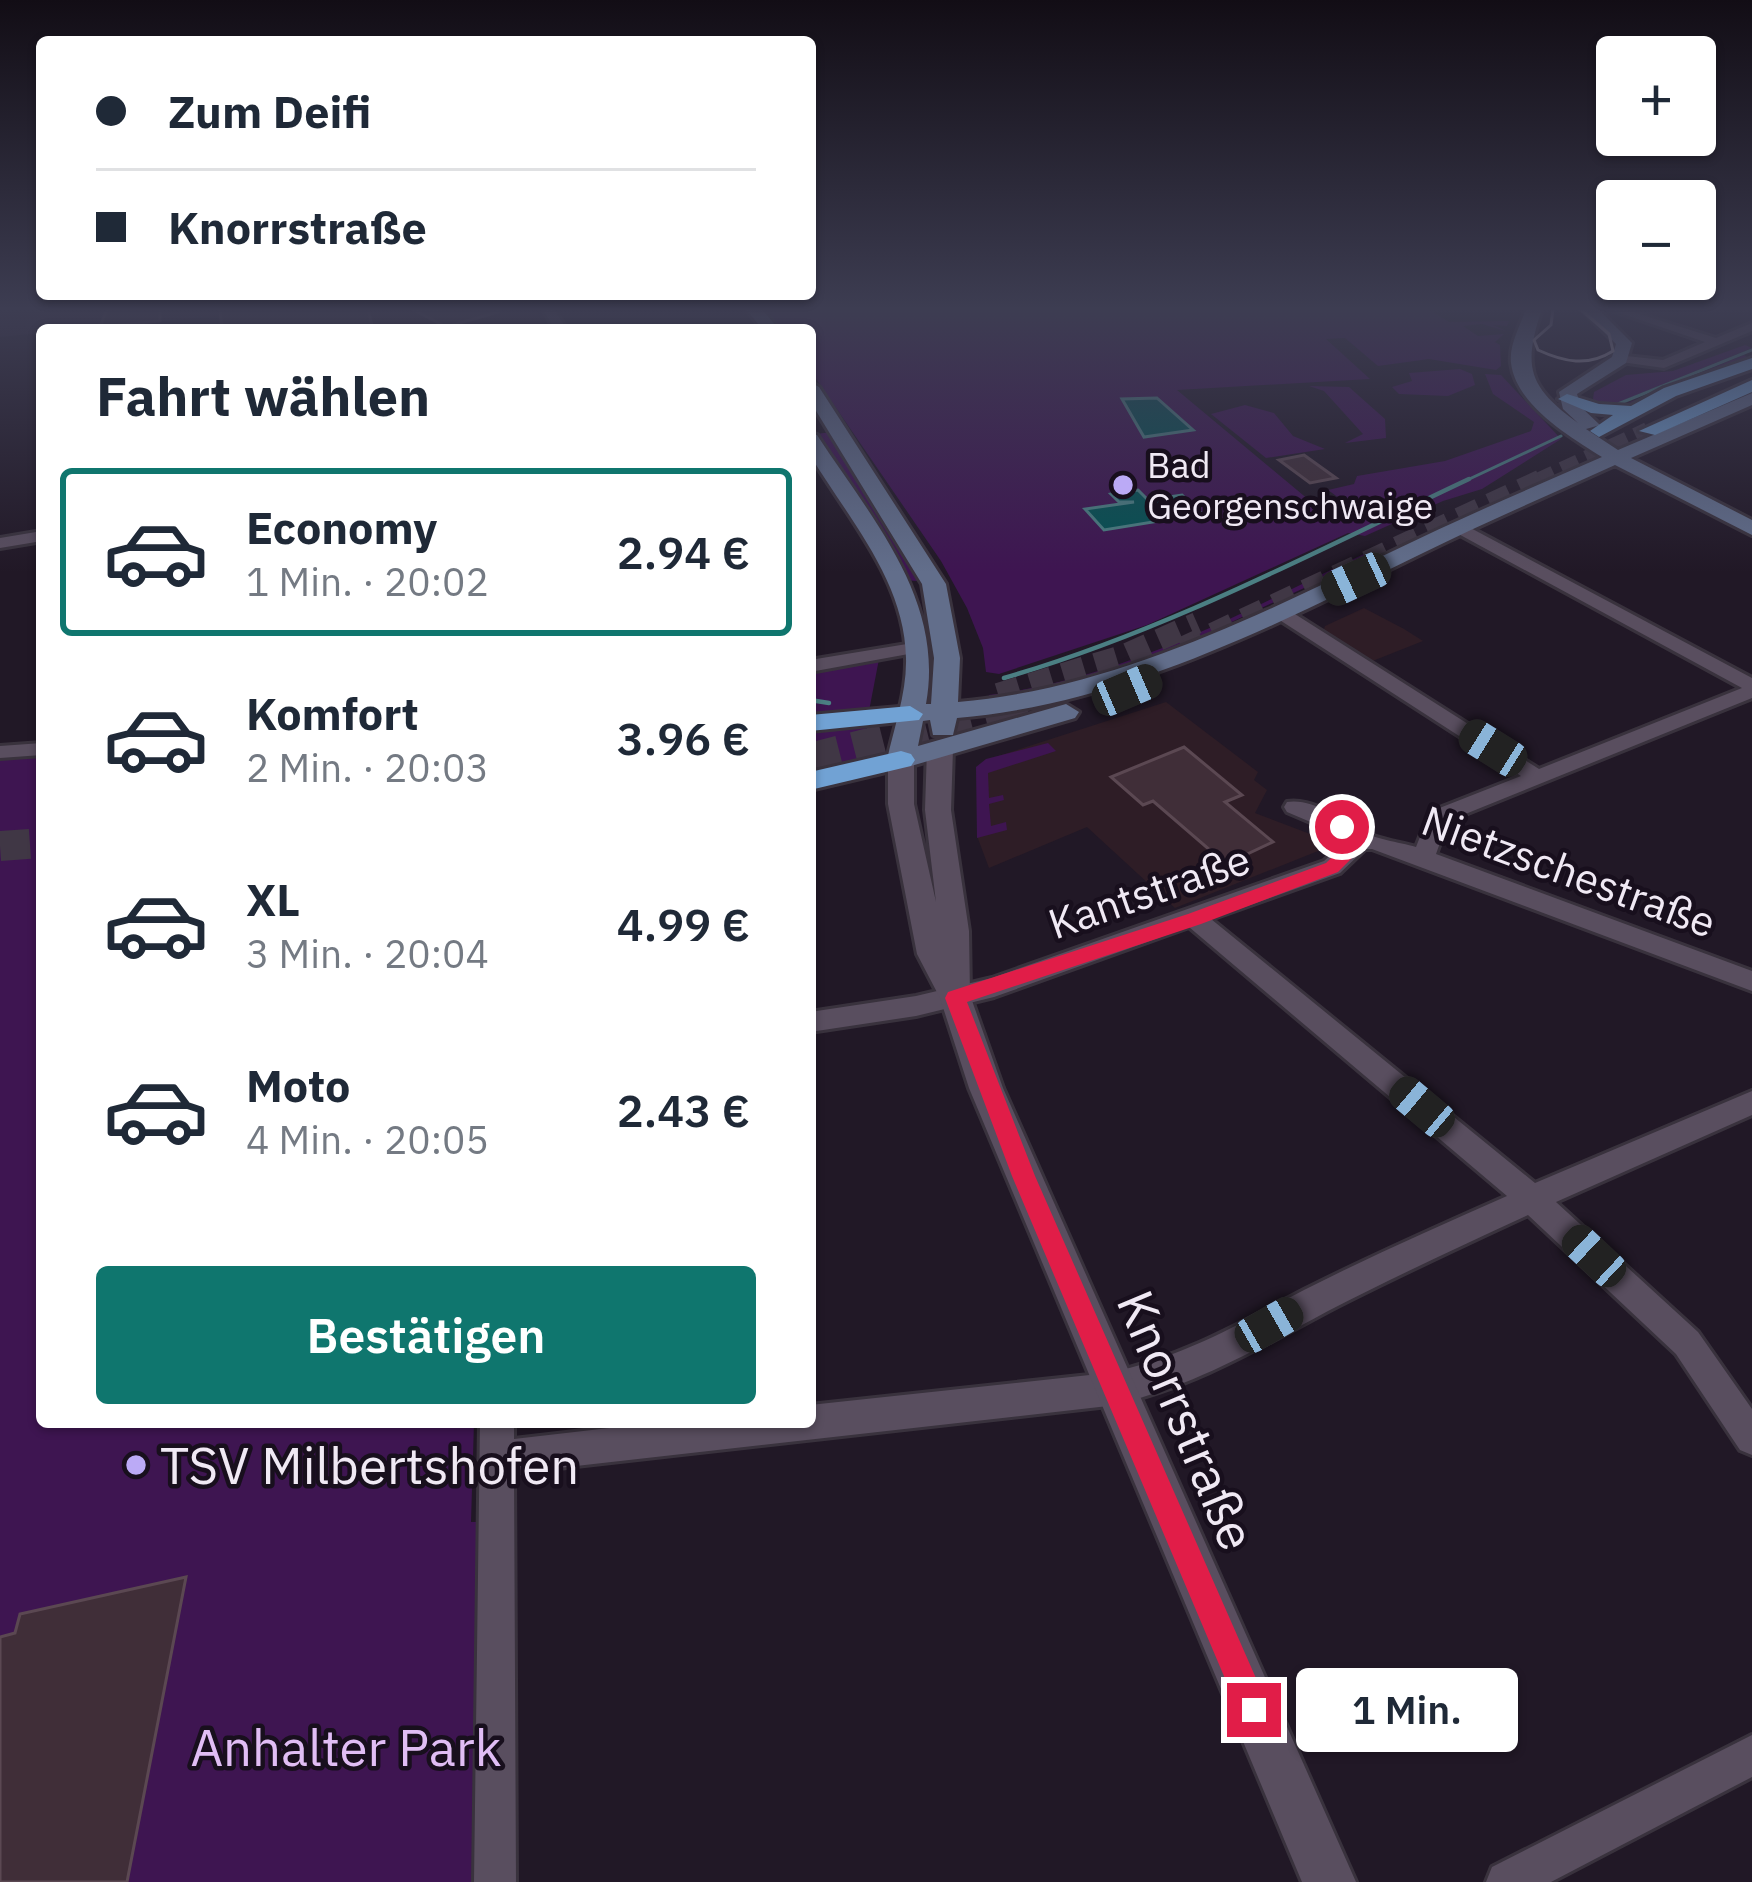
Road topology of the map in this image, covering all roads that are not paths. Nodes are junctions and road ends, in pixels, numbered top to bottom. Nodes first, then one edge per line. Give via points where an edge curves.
1 (816, 397) edge
2 (1542, 397) edge
3 (1678, 397) edge
4 (1697, 397) edge
5 (1716, 397) edge
6 (1752, 398) edge
7 (1568, 399) joint
8 (1636, 423) junction
9 (1595, 436) junction
10 (816, 449) edge
11 (1623, 456) junction
12 (1465, 525) junction
13 (1752, 529) edge
14 (36, 537) edge
15 (0, 543) edge
16 (933, 587) junction
17 (903, 592) junction
18 (1272, 618) junction
19 (919, 647) junction
20 (816, 665) edge
21 (1752, 689) edge
22 (946, 711) junction
23 (910, 714) junction
24 (816, 722) edge
25 (940, 748) junction
26 (36, 749) edge
27 (0, 752) edge
28 (901, 760) junction
29 (1537, 777) junction
30 (816, 780) edge
31 (1295, 807) dead end
32 (1359, 842) junction
33 (1423, 858) junction
34 (1195, 919) junction
35 (1752, 982) edge
36 (956, 998) junction
37 (816, 1021) edge
38 (1752, 1103) edge
39 (1531, 1198) junction
40 (1115, 1393) junction
41 (816, 1413) edge
42 (640, 1428) edge
43 (1752, 1438) edge
44 (497, 1440) edge
45 (1752, 1755) edge
46 (495, 1882) edge
47 (1330, 1882) edge
48 (1507, 1882) edge

1 - 16 main road
2 - 9 main road
3 - 8 highway
4 - 8 highway
5 - 8 highway
6 - 11 main road
7 - 8 highway
7 - 9 main road
8 - 9 highway
9 - 11 main road
9 - 12 main road
10 - 17 main road
11 - 12 main road
11 - 13 main road
12 - 18 main road
12 - 21 street
14 - 15 street
16 - 17 main road via 928,595
16 - 22 main road via 947,658
17 - 19 main road
18 - 22 main road via 1076,690
18 - 25 main road via 1127,690
18 - 29 street
19 - 20 street
19 - 23 main road
21 - 29 street
22 - 23 main road
22 - 25 main road
23 - 24 highway
23 - 28 main road
25 - 28 main road
25 - 36 street, Knorrstraße via 939,832
26 - 27 street
28 - 30 highway
28 - 36 street, Knorrstraße via 901,804 932,954
29 - 33 street via 1438,819
31 - 32 street, Nietzschestraße
32 - 33 street, Nietzschestraße
32 - 34 street, Kantstraße via 1332,867
33 - 35 street, Nietzschestraße
34 - 36 street, Kantstraße
34 - 39 street
36 - 37 street, Kantstraße
36 - 40 street, Knorrstraße
38 - 39 street
39 - 40 street via 1160,1382
39 - 43 street via 1687,1343
40 - 41 street
40 - 47 street, Knorrstraße
42 - 44 street
44 - 46 street
45 - 48 street

